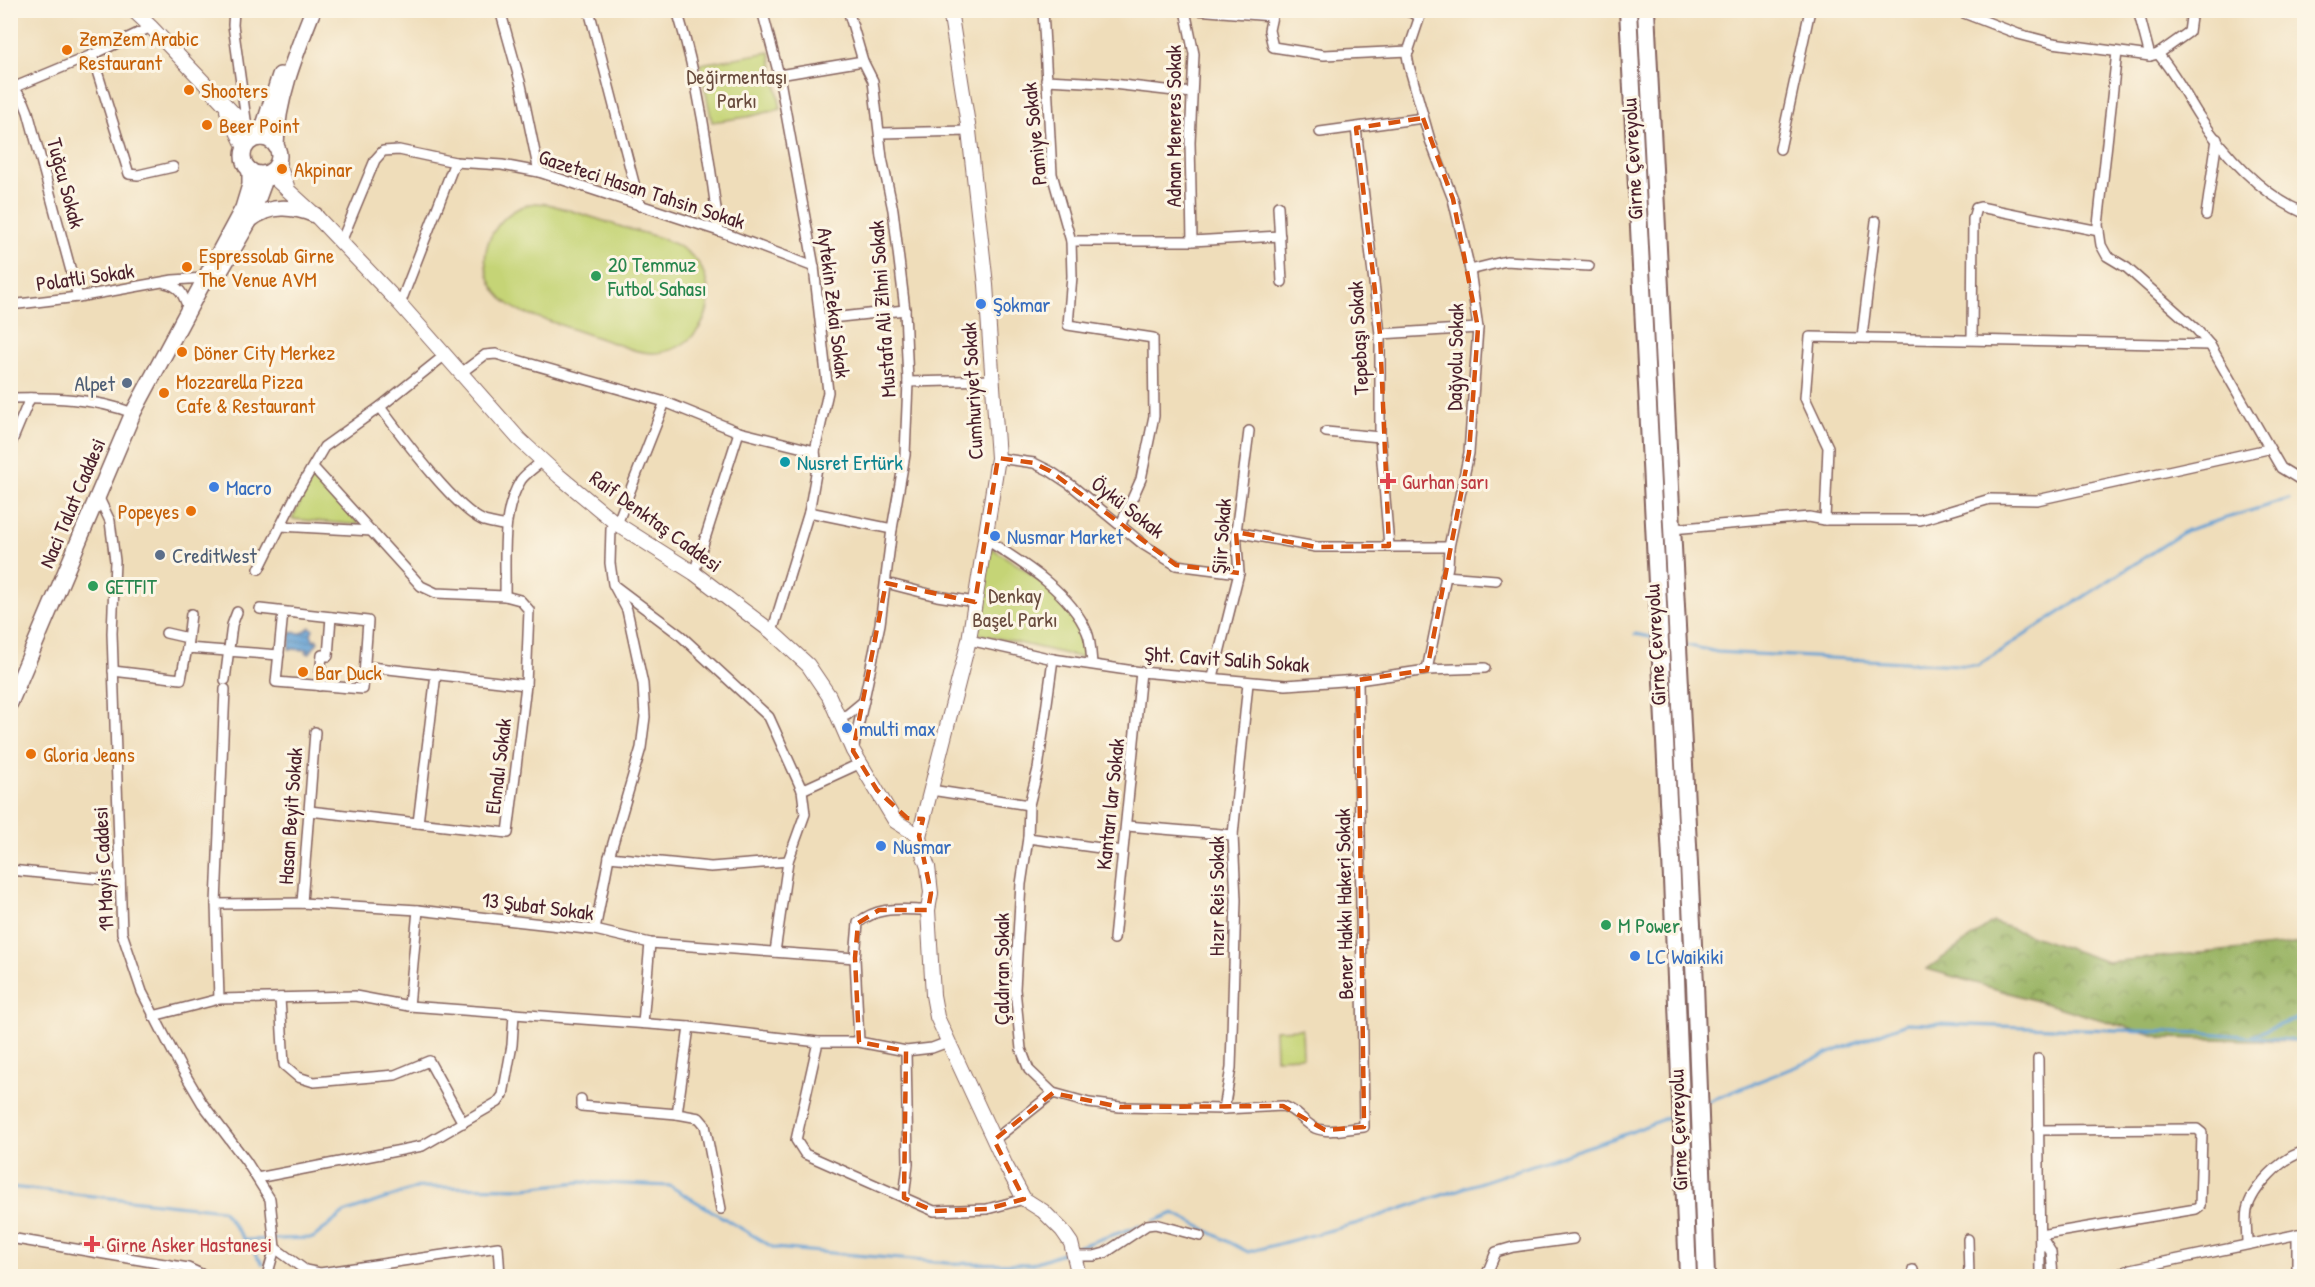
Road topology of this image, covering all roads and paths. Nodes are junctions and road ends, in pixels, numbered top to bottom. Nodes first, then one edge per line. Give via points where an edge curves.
1 (133, 10) edge
2 (234, 10) edge
3 (302, 10) edge
4 (313, 10) edge
5 (500, 10) edge
6 (589, 10) edge
7 (677, 10) edge
8 (762, 10) edge
9 (848, 10) edge
10 (950, 10) edge
11 (1043, 10) edge
12 (1185, 10) edge
13 (1196, 10) edge
14 (1404, 10) edge
15 (1628, 10) edge
16 (1646, 10) edge
17 (1810, 10) edge
18 (1956, 10) edge
19 (2138, 10) edge
20 (2192, 10) edge
21 (1273, 13) edge
22 (151, 27) junction
23 (1409, 51) junction
24 (2117, 52) junction
25 (92, 55) junction
26 (2154, 55) junction
27 (863, 60) junction
28 (779, 75) junction
29 (1046, 80) junction
30 (13, 85) edge
31 (1192, 93) junction
32 (222, 102) junction
33 (1423, 118) junction
34 (1356, 128) junction
35 (969, 131) junction
36 (1320, 132) dead end
37 (881, 134) junction
38 (252, 138) junction
39 (2217, 139) junction
40 (276, 145) junction
41 (1780, 149) dead end
42 (455, 162) junction
43 (173, 167) dead end
44 (250, 170) junction
45 (271, 170) junction
46 (539, 172) junction
47 (640, 206) junction
48 (1278, 206) dead end
49 (2304, 213) edge
50 (315, 215) junction
51 (2206, 215) dead end
52 (250, 220) junction
53 (1876, 221) dead end
54 (719, 231) junction
55 (2099, 231) junction
56 (1280, 236) junction
57 (1071, 241) junction
58 (1192, 241) junction
59 (341, 242) junction
60 (1589, 266) dead end
61 (814, 267) junction
62 (1470, 270) junction
63 (205, 278) junction
64 (1282, 282) dead end
65 (165, 283) junction
66 (78, 297) junction
67 (400, 304) junction
68 (10, 305) edge
69 (188, 308) junction
70 (905, 310) junction
71 (822, 319) junction
72 (1478, 328) junction
73 (1380, 333) junction
74 (1862, 337) junction
75 (1972, 339) junction
76 (2210, 345) junction
77 (169, 347) junction
78 (445, 355) junction
79 (461, 373) junction
80 (994, 380) junction
81 (908, 382) junction
82 (10, 398) edge
83 (30, 398) junction
84 (665, 402) junction
85 (380, 407) junction
86 (133, 412) junction
87 (1249, 431) dead end
88 (740, 432) junction
89 (1326, 432) dead end
90 (1380, 437) junction
91 (10, 446) edge
92 (2268, 449) junction
93 (815, 451) junction
94 (998, 458) junction
95 (542, 461) junction
96 (313, 467) junction
97 (2304, 482) edge
98 (97, 494) junction
99 (808, 512) junction
100 (1825, 520) junction
101 (617, 524) junction
102 (1121, 524) junction
103 (280, 526) junction
104 (506, 526) junction
105 (892, 529) junction
106 (1672, 529) junction
107 (372, 531) junction
108 (1236, 532) junction
109 (985, 539) junction
110 (1389, 546) junction
111 (1449, 548) junction
112 (259, 569) dead end
113 (694, 573) junction
114 (1239, 573) junction
115 (1445, 576) junction
116 (1496, 580) dead end
117 (886, 583) junction
118 (613, 584) junction
119 (506, 596) junction
120 (975, 602) junction
121 (260, 609) dead end
122 (237, 612) dead end
123 (283, 612) junction
124 (191, 614) dead end
125 (331, 617) junction
126 (772, 632) junction
127 (166, 633) dead end
128 (969, 640) junction
129 (188, 643) junction
130 (228, 651) junction
131 (279, 655) junction
132 (1053, 659) junction
133 (1092, 664) junction
134 (371, 667) dead end
135 (1485, 668) dead end
136 (113, 670) junction
137 (1427, 670) junction
138 (1141, 672) junction
139 (436, 674) junction
140 (1213, 677) junction
141 (1358, 680) junction
142 (1248, 683) junction
143 (526, 685) junction
144 (319, 686) junction
145 (12, 697) edge
146 (865, 699) junction
147 (838, 717) junction
148 (315, 732) dead end
149 (857, 757) junction
150 (802, 790) junction
151 (877, 790) junction
152 (931, 790) junction
153 (1029, 805) junction
154 (309, 811) junction
155 (923, 819) junction
156 (418, 824) junction
157 (1127, 826) junction
158 (1233, 835) junction
159 (919, 836) junction
160 (1028, 838) junction
161 (1122, 851) junction
162 (609, 857) junction
163 (788, 861) junction
164 (10, 870) edge
165 (120, 880) junction
166 (302, 903) junction
167 (216, 904) junction
168 (418, 910) junction
169 (928, 910) junction
170 (595, 930) junction
171 (1114, 939) dead end
172 (650, 942) junction
173 (775, 952) junction
174 (855, 958) junction
175 (280, 998) junction
176 (219, 999) junction
177 (409, 1006) junction
178 (514, 1014) junction
179 (153, 1016) junction
180 (643, 1023) junction
181 (689, 1027) junction
182 (818, 1042) junction
183 (860, 1042) junction
184 (948, 1042) junction
185 (906, 1051) junction
186 (2038, 1059) dead end
187 (1053, 1093) junction
188 (581, 1099) dead end
189 (1224, 1109) junction
190 (677, 1114) junction
191 (463, 1123) junction
192 (1364, 1127) joint
193 (2038, 1130) junction
194 (994, 1140) junction
195 (2304, 1152) edge
196 (257, 1178) junction
197 (904, 1198) junction
198 (1024, 1199) junction
199 (721, 1209) dead end
200 (2301, 1233) edge
201 (2040, 1235) junction
202 (1200, 1236) dead end
203 (10, 1238) edge
204 (1573, 1239) dead end
205 (1968, 1239) dead end
206 (2247, 1243) junction
207 (275, 1248) junction
208 (1075, 1256) junction
209 (165, 1264) junction
210 (164, 1276) edge
211 (202, 1276) edge
212 (267, 1276) edge
213 (500, 1276) edge
214 (1080, 1276) edge
215 (1486, 1276) edge
216 (1688, 1276) edge
217 (1706, 1276) edge
218 (1969, 1276) edge
219 (2040, 1276) edge
220 (2053, 1276) edge
221 (2115, 1276) edge
222 (2297, 1276) edge

1 - 22 street
2 - 38 street via 233,25
3 - 38 main road
4 - 40 main road via 289,76
5 - 46 street
6 - 47 street
7 - 54 street via 702,112
8 - 28 street, Aytekin Zekai Sokak
9 - 27 street, Mustafa Ali Zihni Sokak
10 - 35 street, Cumhuriyet Sokak
11 - 29 street, Pamiye Sokak
12 - 31 street, Adnan Meneres Sokak via 1194,54
13 - 21 street
14 - 23 street, Dağyolu Sokak via 1420,16
15 - 216 highway, Girne Çevreyolu
16 - 106 highway, Girne Çevreyolu
17 - 41 street
18 - 24 street via 2018,34
19 - 26 street
20 - 26 street via 2189,32
21 - 23 street via 1269,30 1273,47 1324,55
22 - 25 street
22 - 32 street
23 - 33 street, Dağyolu Sokak via 1409,66
24 - 26 street
24 - 55 street
25 - 30 street
25 - 43 street via 129,174
26 - 39 street via 2167,63
27 - 28 street
27 - 37 street, Mustafa Ali Zihni Sokak via 873,81
28 - 61 street, Aytekin Zekai Sokak
29 - 31 street
29 - 57 street, Pamiye Sokak via 1052,174
30 - 66 street, Tuğcu Sokak via 28,112
31 - 58 street, Adnan Meneres Sokak
32 - 38 street
32 - 38 street
33 - 34 street
33 - 62 street, Dağyolu Sokak via 1453,199
34 - 36 street
34 - 73 street, Tepebaşı Sokak
35 - 37 street
35 - 80 street, Cumhuriyet Sokak
37 - 70 street, Mustafa Ali Zihni Sokak
38 - 40 main road
38 - 44 main road via 243,160
39 - 49 street via 2263,188
39 - 51 street
40 - 45 main road via 280,157
42 - 46 street, Gazeteci Hasan Tahsin Sokak
42 - 59 street, Gazeteci Hasan Tahsin Sokak via 399,150 383,151 367,176
42 - 67 street
44 - 45 main road via 258,174
44 - 63 main road, Naci Talat Caddesi via 243,208
45 - 50 street, Raif Denktaş Caddesi
45 - 52 main road, Naci Talat Caddesi
46 - 47 street, Gazeteci Hasan Tahsin Sokak
47 - 54 street, Gazeteci Hasan Tahsin Sokak
48 - 56 street
50 - 52 main road via 286,207 266,210
50 - 59 street, Raif Denktaş Caddesi
52 - 77 main road, Naci Talat Caddesi via 190,321
53 - 74 street
54 - 61 street, Gazeteci Hasan Tahsin Sokak
55 - 75 street via 1976,208
55 - 76 street via 2108,255
56 - 58 street
56 - 64 street
57 - 58 street
57 - 102 street, Pamiye Sokak via 1068,324 1153,338 1154,416 1141,479
59 - 67 street, Raif Denktaş Caddesi
60 - 62 street via 1506,261
61 - 71 street, Aytekin Zekai Sokak
62 - 72 street, Dağyolu Sokak
63 - 65 street, Polatli Sokak
63 - 69 main road, Naci Talat Caddesi
65 - 66 street, Polatli Sokak
65 - 69 street, Polatli Sokak via 175,285
66 - 68 street, Polatli Sokak
67 - 78 street, Raif Denktaş Caddesi
69 - 77 main road, Naci Talat Caddesi
70 - 71 street
70 - 81 street, Mustafa Ali Zihni Sokak
71 - 93 street, Aytekin Zekai Sokak via 828,392
72 - 73 street
72 - 111 street, Dağyolu Sokak via 1469,453
73 - 90 street, Tepebaşı Sokak
74 - 75 street
74 - 100 street via 1810,337 1805,398 1828,447
75 - 76 street
76 - 92 street
77 - 86 main road, Naci Talat Caddesi
78 - 79 street, Raif Denktaş Caddesi
78 - 85 street
79 - 84 street via 485,355 496,354
79 - 95 street, Raif Denktaş Caddesi
80 - 81 street
80 - 94 street, Cumhuriyet Sokak
81 - 105 street, Mustafa Ali Zihni Sokak via 905,455
82 - 83 street
83 - 86 street via 86,399
83 - 91 street
84 - 88 street
84 - 101 street
85 - 96 street via 324,447
85 - 104 street via 462,505 483,520
86 - 98 main road, Naci Talat Caddesi
87 - 108 street, Şiir Sokak
88 - 93 street
88 - 113 street
89 - 90 street
90 - 110 street, Tepebaşı Sokak
92 - 97 street via 2281,468
92 - 100 street via 2037,500 1990,499 1920,520
93 - 99 street, Aytekin Zekai Sokak via 817,468
94 - 102 street, Öykü Sokak via 1034,463 1050,471
94 - 109 street, Cumhuriyet Sokak
95 - 101 street, Raif Denktaş Caddesi
95 - 104 street via 522,478 512,497
96 - 103 street
96 - 107 street
98 - 136 street, 19 Mayis Caddesi via 110,521 115,561
98 - 145 main road, Naci Talat Caddesi
99 - 105 street
99 - 126 street, Aytekin Zekai Sokak
100 - 106 street via 1809,517
101 - 113 street, Raif Denktaş Caddesi
101 - 118 street via 611,528 610,539
102 - 114 street, Öykü Sokak via 1144,545 1176,565
103 - 107 street
103 - 112 street
104 - 119 street
105 - 117 street, Mustafa Ali Zihni Sokak
106 - 217 highway, Girne Çevreyolu
107 - 119 street via 421,586 435,593
108 - 110 street via 1316,546
108 - 114 street, Şiir Sokak
109 - 120 street, Cumhuriyet Sokak
109 - 133 street via 1035,571 1070,605 1088,633
110 - 111 street
111 - 115 street, Dağyolu Sokak
113 - 126 street, Raif Denktaş Caddesi
114 - 140 street, Şiir Sokak
115 - 116 street
115 - 137 street, Dağyolu Sokak
117 - 120 street
117 - 146 street, Mustafa Ali Zihni Sokak
118 - 150 street via 680,634 768,717
118 - 162 street via 627,610 643,684 645,732
119 - 143 street, Elmalı Sokak via 520,600 529,610
120 - 128 street, Cumhuriyet Sokak
121 - 123 street
122 - 130 street
123 - 125 street
123 - 131 street
124 - 129 street
125 - 144 street via 328,656 322,655
125 - 144 street via 368,621 363,689
126 - 147 street, Raif Denktaş Caddesi via 808,665
127 - 129 street
128 - 132 street, Şht. Cavit Salih Sokak
128 - 152 street, Cumhuriyet Sokak
129 - 130 street
129 - 136 street via 181,679
130 - 131 street
130 - 167 street
131 - 144 street via 276,682
132 - 133 street, Şht. Cavit Salih Sokak
132 - 153 street, Çaldıran Sokak via 1038,769
133 - 138 street, Şht. Cavit Salih Sokak
134 - 139 street
135 - 137 street, Şht. Cavit Salih Sokak
136 - 165 street, 19 Mayis Caddesi
137 - 141 street, Şht. Cavit Salih Sokak
138 - 140 street, Şht. Cavit Salih Sokak
138 - 157 street, Kantarı lar Sokak
139 - 143 street
139 - 156 street
140 - 142 street, Şht. Cavit Salih Sokak
141 - 142 street, Şht. Cavit Salih Sokak via 1286,685
141 - 192 street, Bener Hakkı Hakeri Sokak
142 - 158 street, Hızır Reis Sokak
143 - 156 street, Elmalı Sokak via 508,833
146 - 147 street via 856,709
146 - 149 street, Mustafa Ali Zihni Sokak
147 - 149 street, Raif Denktaş Caddesi
148 - 154 street, Hasan Beyit Sokak
149 - 150 street
149 - 151 street, Raif Denktaş Caddesi
150 - 163 street via 805,813
151 - 155 street, Raif Denktaş Caddesi via 907,818
151 - 159 street, Raif Denktaş Caddesi via 895,821
152 - 153 street
152 - 155 street, Cumhuriyet Sokak
153 - 160 street, Çaldıran Sokak
154 - 156 street, Elmalı Sokak
154 - 166 street, Hasan Beyit Sokak
155 - 159 street, Cumhuriyet Sokak
157 - 158 street
157 - 161 street, Kantarı lar Sokak
158 - 189 street, Hızır Reis Sokak via 1236,900 1231,1068
159 - 169 street via 932,893
160 - 161 street
160 - 187 street, Çaldıran Sokak via 1021,884 1016,1013 1021,1049 1029,1070
161 - 171 street, Kantarı lar Sokak
162 - 163 street via 711,867
162 - 170 street
163 - 173 street
164 - 165 street
165 - 179 street, 19 Mayis Caddesi via 122,933
166 - 167 street, 13 Şubat Sokak
166 - 168 street, 13 Şubat Sokak
167 - 176 street
168 - 170 street, 13 Şubat Sokak
168 - 177 street
169 - 174 street via 879,910 866,916 858,923
169 - 184 street via 933,995
170 - 172 street, 13 Şubat Sokak
172 - 173 street, 13 Şubat Sokak
172 - 180 street
173 - 174 street, 13 Şubat Sokak
174 - 183 street
175 - 176 street
175 - 177 street via 355,996
175 - 191 street via 284,1065 298,1077 314,1082 395,1075 429,1060
176 - 179 street
177 - 178 street
178 - 180 street
178 - 191 street via 503,1095
179 - 196 street, 19 Mayis Caddesi via 202,1103
180 - 181 street
181 - 182 street
181 - 190 street
182 - 183 street
182 - 197 street via 796,1140 805,1154
183 - 185 street
184 - 185 street
184 - 194 street
185 - 197 street via 908,1164
186 - 193 street
187 - 189 street, Çaldıran Sokak via 1120,1107
187 - 194 street
188 - 190 street via 581,1106
189 - 192 street, Çaldıran Sokak via 1283,1106 1315,1128
190 - 199 street via 699,1118 705,1125
191 - 196 street via 422,1146
193 - 201 street
193 - 201 street via 2197,1129 2202,1133 2201,1201 2196,1209
194 - 198 street
195 - 206 street via 2294,1154 2266,1176 2247,1209
196 - 207 street, 19 Mayis Caddesi via 270,1199
197 - 198 street via 934,1211 987,1209
198 - 208 street via 1062,1230
200 - 206 street
200 - 222 street
201 - 219 street
201 - 220 street via 2051,1252
202 - 208 street via 1147,1224 1105,1253
203 - 209 street
204 - 215 street via 1496,1252
205 - 218 street
206 - 221 street
207 - 212 street, 19 Mayis Caddesi
207 - 213 street via 305,1270 320,1273 498,1247
208 - 214 street
209 - 210 street
209 - 211 street via 188,1268

